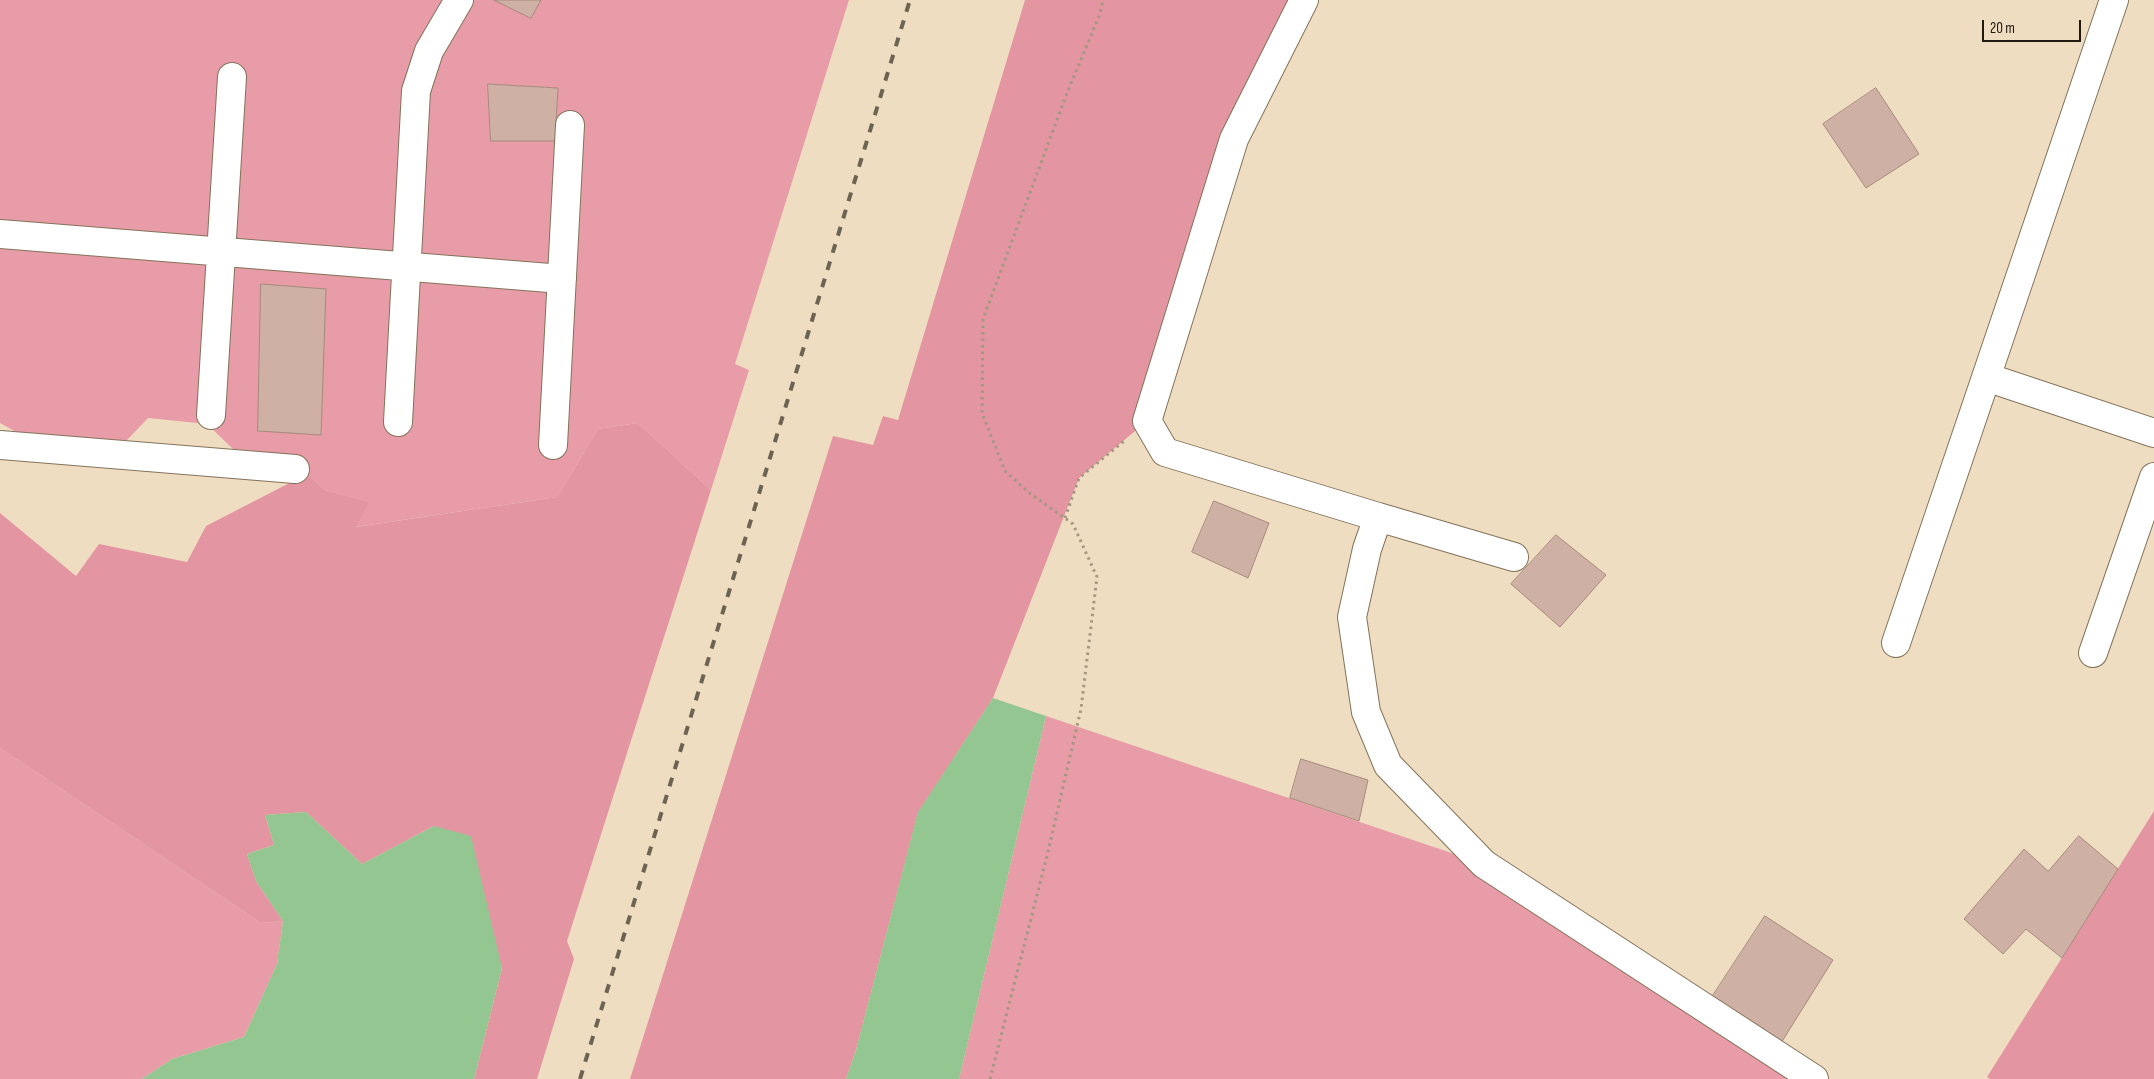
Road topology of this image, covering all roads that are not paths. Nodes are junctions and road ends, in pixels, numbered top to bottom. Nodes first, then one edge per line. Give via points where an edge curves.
1 (458, 0) edge
2 (1304, 0) edge
3 (2114, 0) edge
4 (232, 77) dead end
5 (570, 125) dead end
6 (0, 234) edge
7 (222, 252) junction
8 (407, 267) junction
9 (562, 279) junction
10 (1986, 377) junction
11 (211, 415) dead end
12 (398, 422) dead end
13 (2154, 433) edge
14 (0, 445) edge
15 (553, 445) dead end
16 (295, 469) dead end
17 (2154, 477) edge
18 (2149, 509) edge
19 (1378, 517) junction
20 (1514, 557) dead end
21 (1896, 642) dead end
22 (2093, 653) dead end
23 (1814, 1079) edge

1 - 8 street via 429,51 416,92
2 - 19 street via 1234,139 1147,421 1165,452
3 - 10 street
4 - 7 street
5 - 9 street
6 - 7 street
7 - 8 street
7 - 11 street
8 - 9 street
8 - 12 street
9 - 15 street
10 - 13 street
10 - 21 street
14 - 16 street
17 - 18 street
18 - 22 street
19 - 20 street
19 - 23 street via 1352,617 1366,712 1388,765 1484,864

